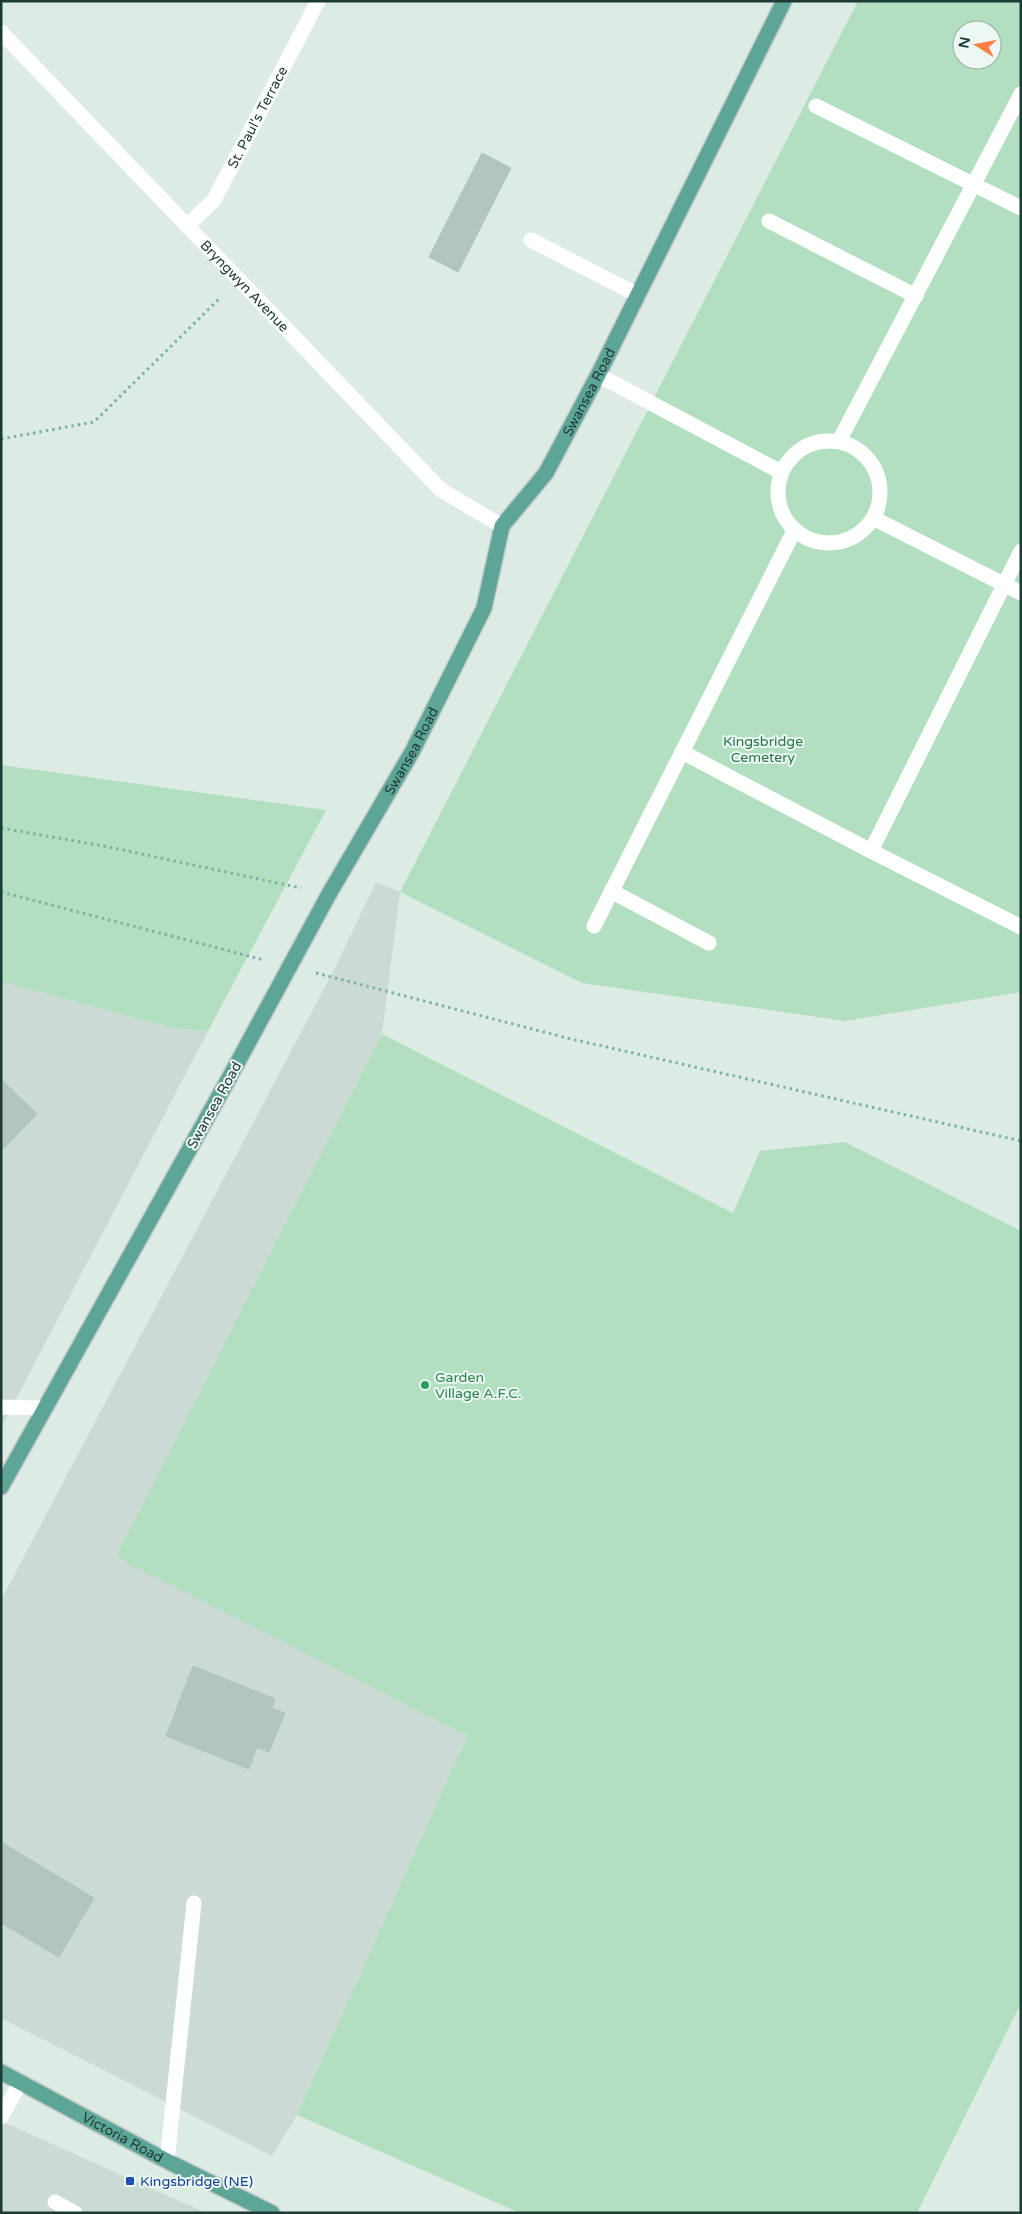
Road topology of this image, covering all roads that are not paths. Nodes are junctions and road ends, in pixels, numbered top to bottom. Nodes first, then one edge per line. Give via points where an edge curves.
1 (318, 1) edge
2 (784, 1) edge
3 (1, 32) edge
4 (1021, 94) edge
5 (816, 106) dead end
6 (974, 184) junction
7 (1021, 208) edge
8 (768, 221) dead end
9 (187, 226) junction
10 (531, 240) dead end
11 (638, 295) junction
12 (916, 296) junction
13 (598, 375) junction
14 (839, 441) junction
15 (782, 472) junction
16 (873, 518) junction
17 (502, 526) junction
18 (794, 530) junction
19 (1021, 551) edge
20 (1004, 584) junction
21 (1021, 593) edge
22 (682, 752) junction
23 (871, 851) junction
24 (611, 891) junction
25 (594, 926) dead end
26 (1021, 927) edge
27 (709, 943) dead end
28 (1, 1408) edge
29 (44, 1408) junction
30 (1, 1487) edge
31 (194, 1904) dead end
32 (1, 2072) edge
33 (20, 2083) junction
34 (1, 2117) edge
35 (168, 2161) junction
36 (55, 2202) dead end
37 (268, 2212) edge
38 (75, 2213) edge

1 - 9 street, St. Paul's Terrace via 214,200
2 - 11 main road, Swansea Road
3 - 9 street, Bryngwyn Avenue
4 - 6 street
5 - 6 street
6 - 7 street
6 - 12 street
8 - 12 street
9 - 17 street, Bryngwyn Avenue via 441,490
10 - 11 street
11 - 13 main road, Swansea Road
12 - 14 street
13 - 15 street
13 - 17 main road, Swansea Road via 546,473
14 - 15 street via 818,442 801,448
14 - 16 street via 867,457 876,472 881,491
15 - 18 street via 778,503
16 - 18 street via 858,535 845,542 827,544 809,540
16 - 20 street
17 - 29 main road, Swansea Road, bridge via 484,608 412,752 329,894
18 - 22 street
19 - 20 street
20 - 21 street
20 - 23 street
22 - 23 street
22 - 24 street
23 - 26 street
24 - 25 street
24 - 27 street
28 - 29 street
29 - 30 main road, Swansea Road
31 - 35 street
32 - 33 main road, Victoria Road
33 - 34 street
33 - 35 main road, Victoria Road
35 - 37 main road, Victoria Road
36 - 38 street

